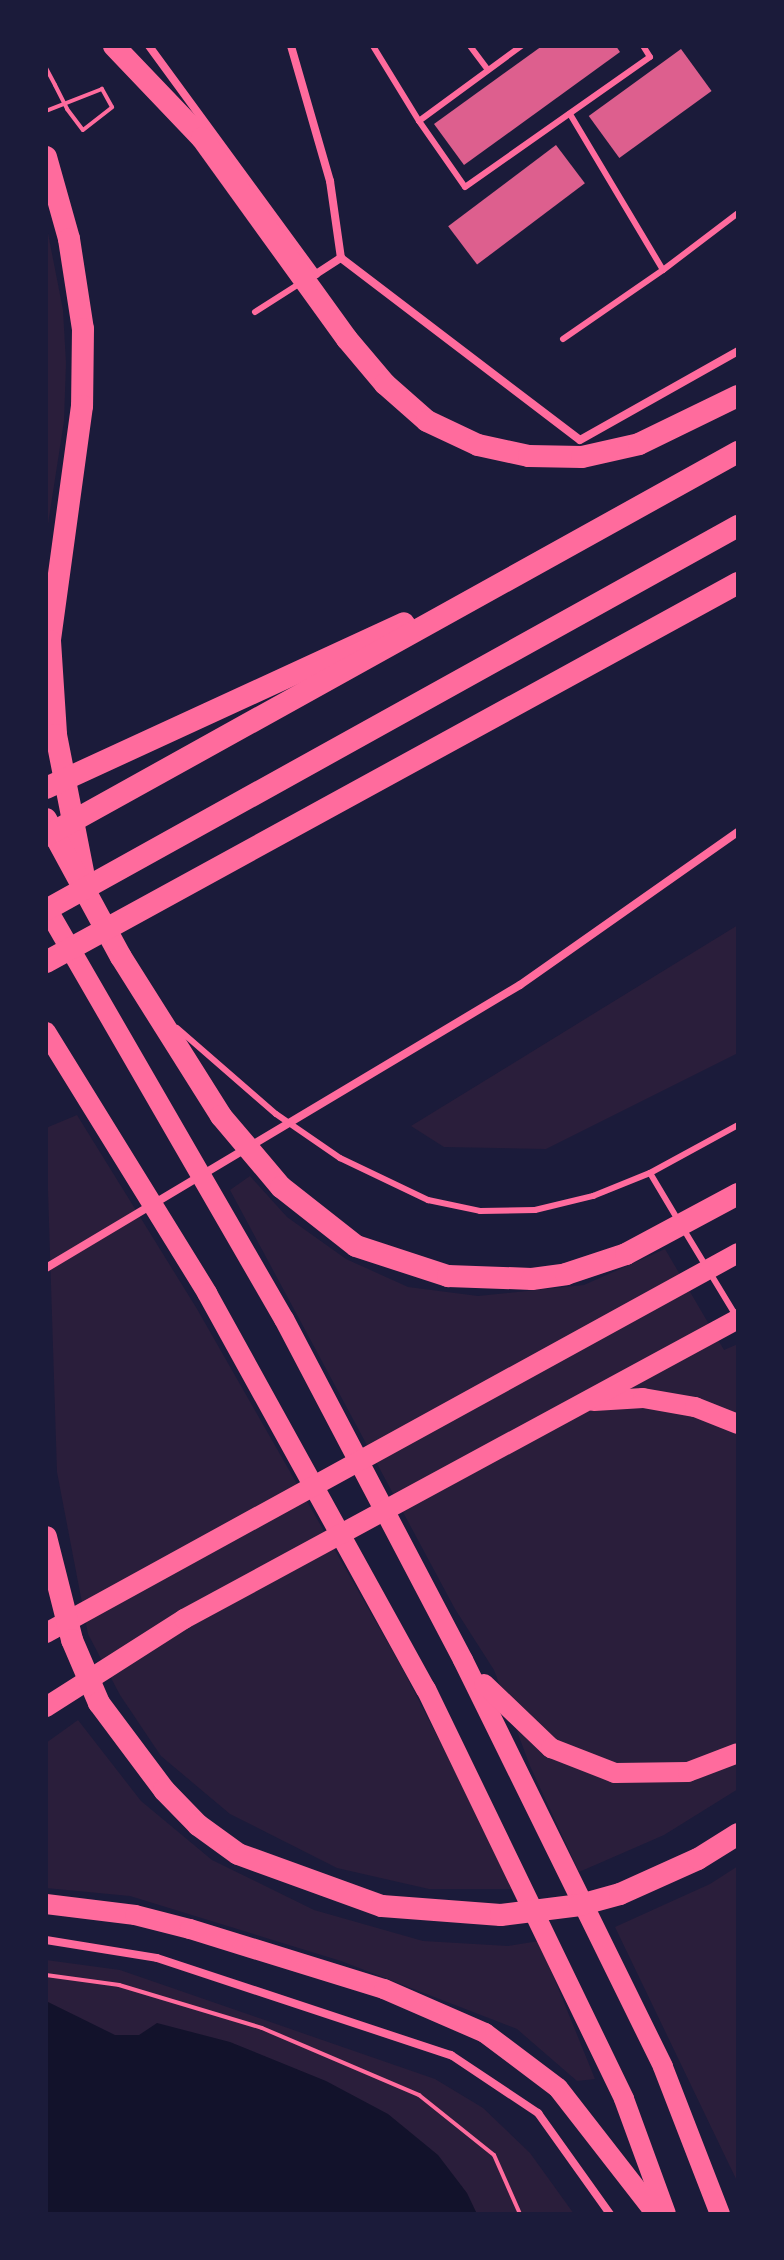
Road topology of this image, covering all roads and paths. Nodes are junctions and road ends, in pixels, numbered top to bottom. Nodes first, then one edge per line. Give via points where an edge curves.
1 (114, 46) edge
2 (149, 46) edge
3 (291, 46) edge
4 (373, 46) edge
5 (470, 46) edge
6 (521, 46) edge
7 (643, 46) edge
8 (46, 68) edge
9 (488, 70) junction
10 (46, 111) edge
11 (570, 114) junction
12 (419, 121) junction
13 (46, 157) edge
14 (738, 213) edge
15 (341, 258) junction
16 (663, 270) junction
17 (316, 274) junction
18 (255, 312) dead end
19 (563, 339) dead end
20 (738, 351) edge
21 (738, 396) edge
22 (738, 452) edge
23 (738, 526) edge
24 (502, 583) junction
25 (738, 583) edge
26 (46, 788) edge
27 (46, 819) edge
28 (738, 832) edge
29 (46, 836) edge
30 (94, 907) junction
31 (46, 908) edge
32 (121, 957) junction
33 (46, 962) edge
34 (46, 1032) edge
35 (738, 1125) edge
36 (650, 1173) junction
37 (738, 1194) edge
38 (738, 1253) edge
39 (46, 1268) edge
40 (738, 1319) edge
41 (586, 1401) junction
42 (738, 1424) edge
43 (46, 1537) edge
44 (46, 1633) edge
45 (463, 1660) junction
46 (46, 1707) edge
47 (738, 1753) edge
48 (738, 1834) edge
49 (46, 1904) edge
50 (46, 1940) edge
51 (46, 1975) edge
52 (520, 2214) edge
53 (610, 2214) edge
54 (656, 2214) edge
55 (666, 2214) edge
56 (720, 2214) edge

1 - 21 highway via 202,138 347,339 385,384 427,421 478,445 529,456 582,457 639,444
2 - 17 street
3 - 15 street via 330,181
4 - 12 lane
5 - 9 lane
6 - 9 lane
7 - 11 lane via 650,57
8 - 10 path via 67,109 83,130 112,107 102,89
9 - 12 lane
11 - 12 lane via 465,187
11 - 16 lane
13 - 30 highway via 79,288 83,365 82,406 54,593 51,688 66,794
14 - 16 lane
15 - 17 street
15 - 20 street via 580,440
16 - 19 lane
17 - 18 lane
22 - 24 highway
23 - 31 highway
24 - 26 highway via 366,639
24 - 29 highway
25 - 33 highway
27 - 30 highway
28 - 39 street via 520,985
30 - 32 highway
31 - 45 main road via 284,1319
32 - 36 lane via 180,1032 223,1070 276,1114 381,1181 428,1200 480,1211 535,1210 593,1196
32 - 37 highway via 221,1116 281,1187 356,1246 448,1276 532,1279 599,1266
34 - 55 main road via 207,1293 426,1689 618,2086
35 - 36 lane
36 - 40 lane
38 - 44 main road
40 - 41 main road
41 - 42 main road via 643,1398 695,1407
41 - 46 main road via 184,1619
43 - 48 highway via 72,1640 99,1703 126,1744 198,1825 238,1854 382,1906 501,1915 620,1894 698,1859
45 - 47 main road via 515,1717 551,1748 582,1764 652,1776 688,1772
45 - 56 main road via 663,2067
49 - 54 main road via 135,1915 190,1929 384,1989 485,2033 558,2088
50 - 53 street via 157,1958 451,2055 538,2113
51 - 52 path via 119,1985 262,2028 419,2095 494,2155

